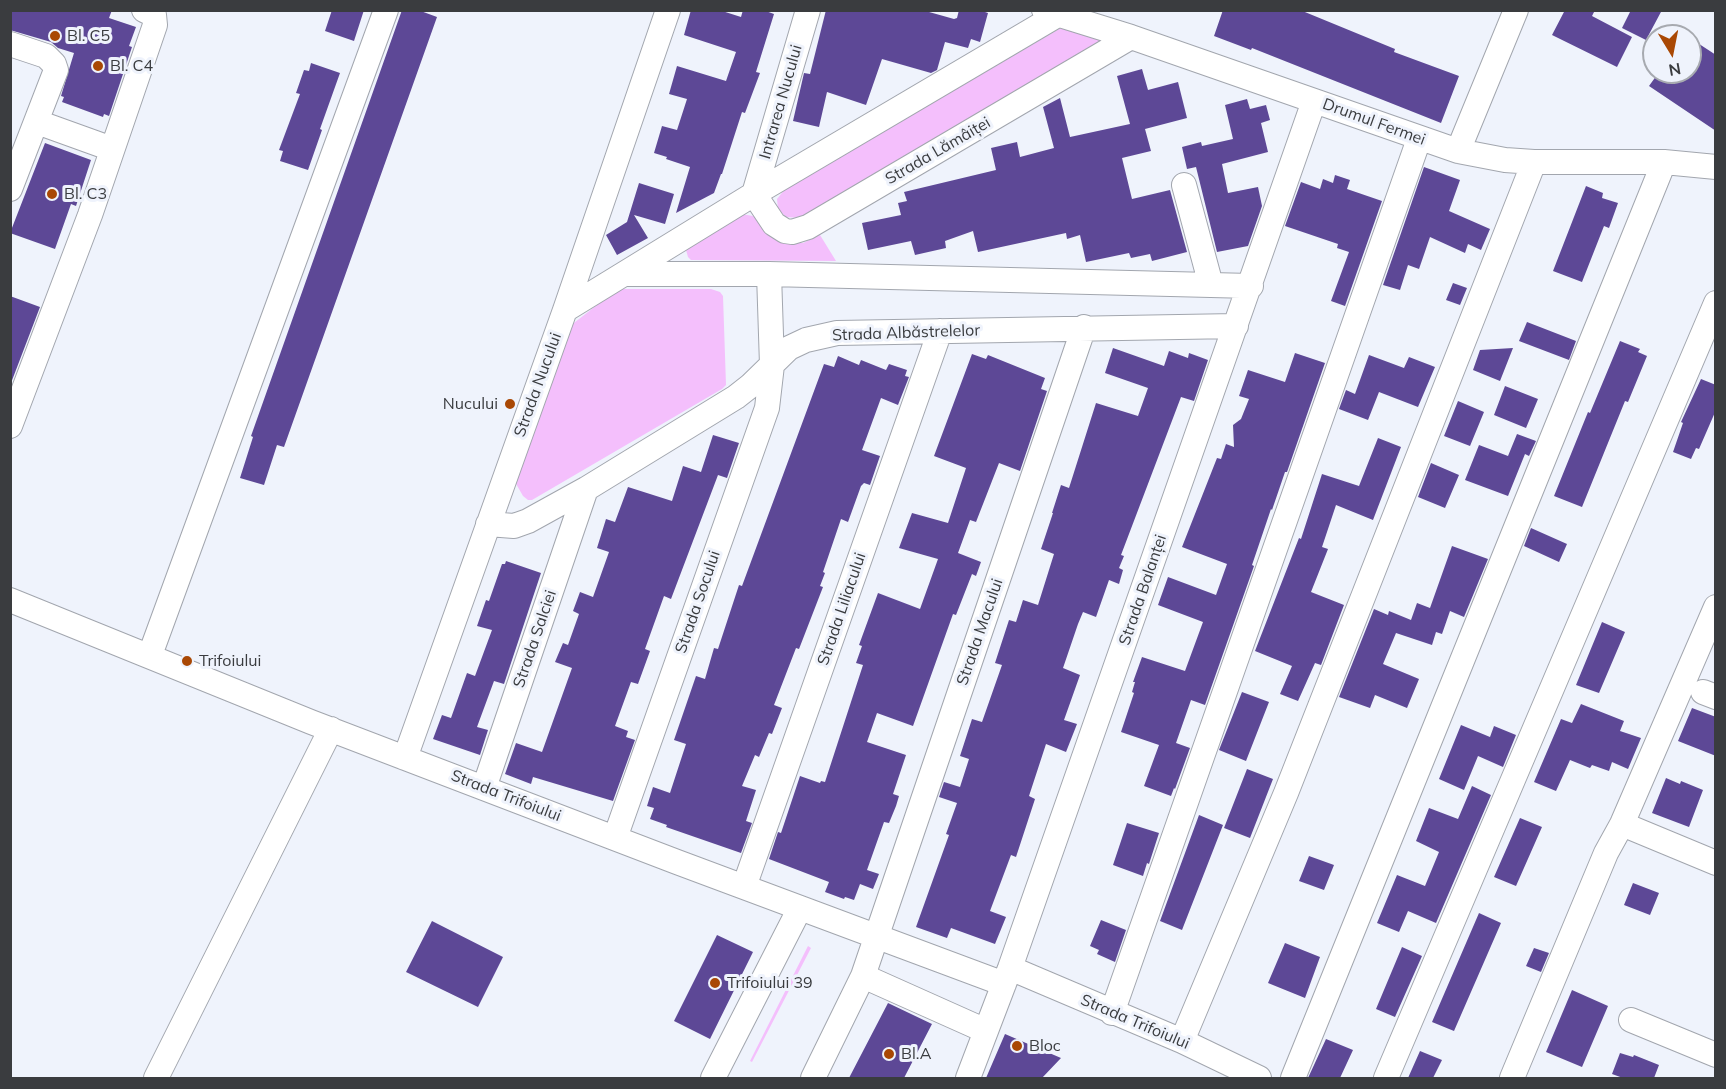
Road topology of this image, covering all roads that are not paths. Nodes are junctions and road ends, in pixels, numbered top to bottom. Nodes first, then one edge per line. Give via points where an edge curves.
1 (144, 10) edge
2 (386, 10) edge
3 (668, 10) edge
4 (808, 10) edge
5 (1516, 10) edge
6 (1056, 12) edge
7 (1131, 37) junction
8 (10, 44) edge
9 (1314, 101) junction
10 (37, 122) junction
11 (1419, 139) junction
12 (112, 149) junction
13 (1458, 151) junction
14 (1534, 162) junction
15 (1664, 162) junction
16 (1716, 167) edge
17 (1184, 185) dead end
18 (10, 189) edge
19 (753, 194) junction
20 (625, 274) junction
21 (770, 274) junction
22 (1211, 285) junction
23 (1251, 286) junction
24 (1716, 303) edge
25 (565, 310) junction
26 (1236, 326) junction
27 (1084, 327) junction
28 (940, 331) junction
29 (772, 365) junction
30 (10, 426) edge
31 (586, 489) junction
32 (488, 525) junction
33 (10, 600) edge
34 (1716, 607) edge
35 (150, 655) junction
36 (331, 729) junction
37 (405, 758) junction
38 (484, 788) junction
39 (1622, 824) junction
40 (615, 838) junction
41 (1716, 863) edge
42 (744, 887) junction
43 (800, 908) junction
44 (875, 937) junction
45 (863, 976) junction
46 (1007, 976) junction
47 (1112, 1013) junction
48 (1631, 1020) dead end
49 (986, 1030) junction
50 (1182, 1041) junction
51 (1716, 1055) edge
52 (156, 1078) edge
53 (713, 1078) edge
54 (813, 1078) edge
55 (968, 1078) edge
56 (1259, 1078) edge
57 (1293, 1078) edge
58 (1386, 1078) edge
59 (1512, 1078) edge

1 - 12 street via 154,15 155,25
2 - 35 street
3 - 25 street, Strada Nucului
4 - 19 street, Intrarea Nucului
5 - 13 street
6 - 7 street, Drumul Fermei
6 - 19 street
7 - 9 street, Drumul Fermei
7 - 19 street, Strada Lămâiței via 808,227 792,232 779,229
8 - 10 street via 46,56 54,64 54,78
9 - 11 street, Drumul Fermei
9 - 23 street, Strada Balanței
10 - 12 street
10 - 18 street
11 - 13 street, Drumul Fermei
11 - 47 street
12 - 30 street
13 - 14 street, Drumul Fermei
14 - 15 street, Drumul Fermei
14 - 50 street via 1286,793
15 - 16 street, Drumul Fermei
15 - 57 street
17 - 22 street
19 - 20 street
20 - 21 street
20 - 25 street
21 - 22 street
21 - 29 street, Strada Socului
22 - 23 street
23 - 26 street, Strada Balanței
24 - 58 street
25 - 32 street, Strada Nucului
26 - 27 street, Strada Albăstrelelor
26 - 46 street, Strada Balanței
27 - 28 street, Strada Albăstrelelor
27 - 44 street, Strada Macului
28 - 29 street, Strada Albăstrelelor via 837,333 789,348
28 - 42 street, Strada Liliacului
29 - 31 street, Strada Albăstrelelor via 736,397
29 - 40 street, Strada Socului via 767,408
31 - 32 street, Strada Albăstrelelor via 528,521 514,526
31 - 38 street, Strada Salciei
32 - 37 street, Strada Nucului
33 - 35 street, Strada Trifoiului
34 - 39 street
35 - 36 street, Strada Trifoiului
36 - 37 street, Strada Trifoiului
36 - 52 street
37 - 38 street, Strada Trifoiului
38 - 40 street, Strada Trifoiului
39 - 41 street
39 - 59 street via 1606,853
40 - 42 street, Strada Trifoiului
42 - 43 street, Strada Trifoiului
43 - 44 street, Strada Trifoiului
43 - 53 street
44 - 45 street, Strada Macului
44 - 46 street, Strada Trifoiului
45 - 49 street
45 - 54 street, Strada Macului
46 - 47 street, Strada Trifoiului
46 - 49 street, Strada Balanței
47 - 50 street, Strada Trifoiului
48 - 51 street
49 - 55 street, Strada Balanței
50 - 56 street, Strada Trifoiului

